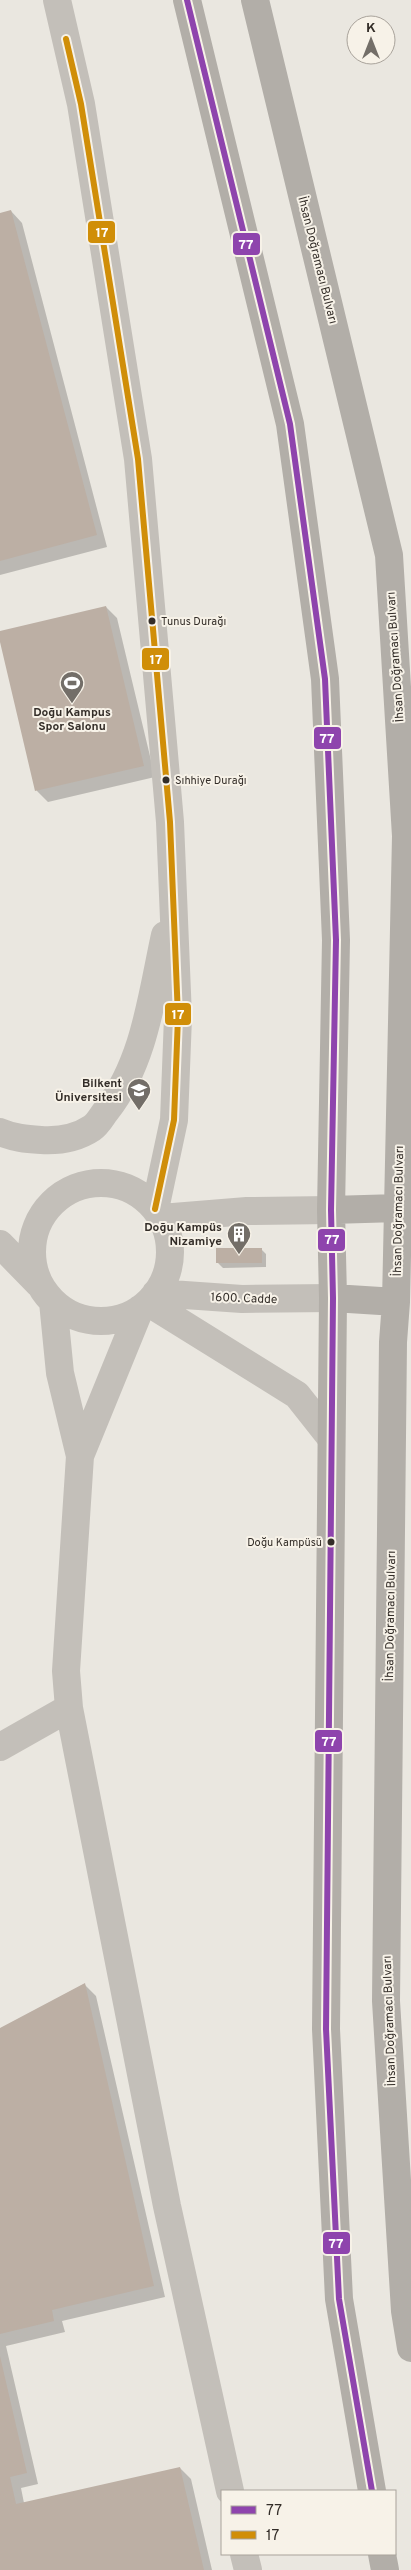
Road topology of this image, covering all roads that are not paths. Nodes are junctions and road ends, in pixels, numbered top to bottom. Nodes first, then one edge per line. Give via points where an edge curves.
1 (57, 0) edge
2 (187, 0) edge
3 (255, 0) edge
4 (174, 896) junction
5 (0, 1132) edge
6 (398, 1208) junction
7 (331, 1210) junction
8 (158, 1214) junction
9 (0, 1244) edge
10 (46, 1293) junction
11 (332, 1298) junction
12 (148, 1302) junction
13 (396, 1302) junction
14 (331, 1438) junction
15 (80, 1456) junction
16 (69, 1708) junction
17 (0, 1747) edge
18 (411, 2348) edge
19 (230, 2490) edge
20 (372, 2490) edge
21 (244, 2555) edge
22 (382, 2555) edge
23 (248, 2570) edge
24 (385, 2570) edge

1 - 4 street via 81,104 138,459
2 - 7 main road via 290,424 325,679 336,940
3 - 6 main road, İhsan Doğramacı Bulvarı via 389,555 406,836
4 - 5 street via 143,1035 118,1097 93,1127 77,1136 51,1141 13,1138
4 - 8 street via 178,1018 174,1120
6 - 7 main road
6 - 13 main road, İhsan Doğramacı Bulvarı
7 - 8 street
7 - 11 main road
8 - 10 street via 138,1194 118,1185 95,1183 74,1188 54,1200 40,1217 32,1238 31,1261
8 - 12 street via 166,1228 170,1250 167,1272
9 - 10 street, 1600. Cadde
10 - 12 street, 1600. Cadde via 72,1315 95,1321 118,1319
10 - 15 street via 60,1373
11 - 12 street, 1600. Cadde
11 - 13 main road
11 - 14 main road
12 - 14 street via 297,1396
12 - 15 street
13 - 18 main road, İhsan Doğramacı Bulvarı via 392,1342 386,2001 405,2311
14 - 20 main road via 326,2029 339,2300
15 - 16 street via 66,1671
16 - 17 street
16 - 19 street via 167,2206
21 - 23 street
22 - 24 main road

